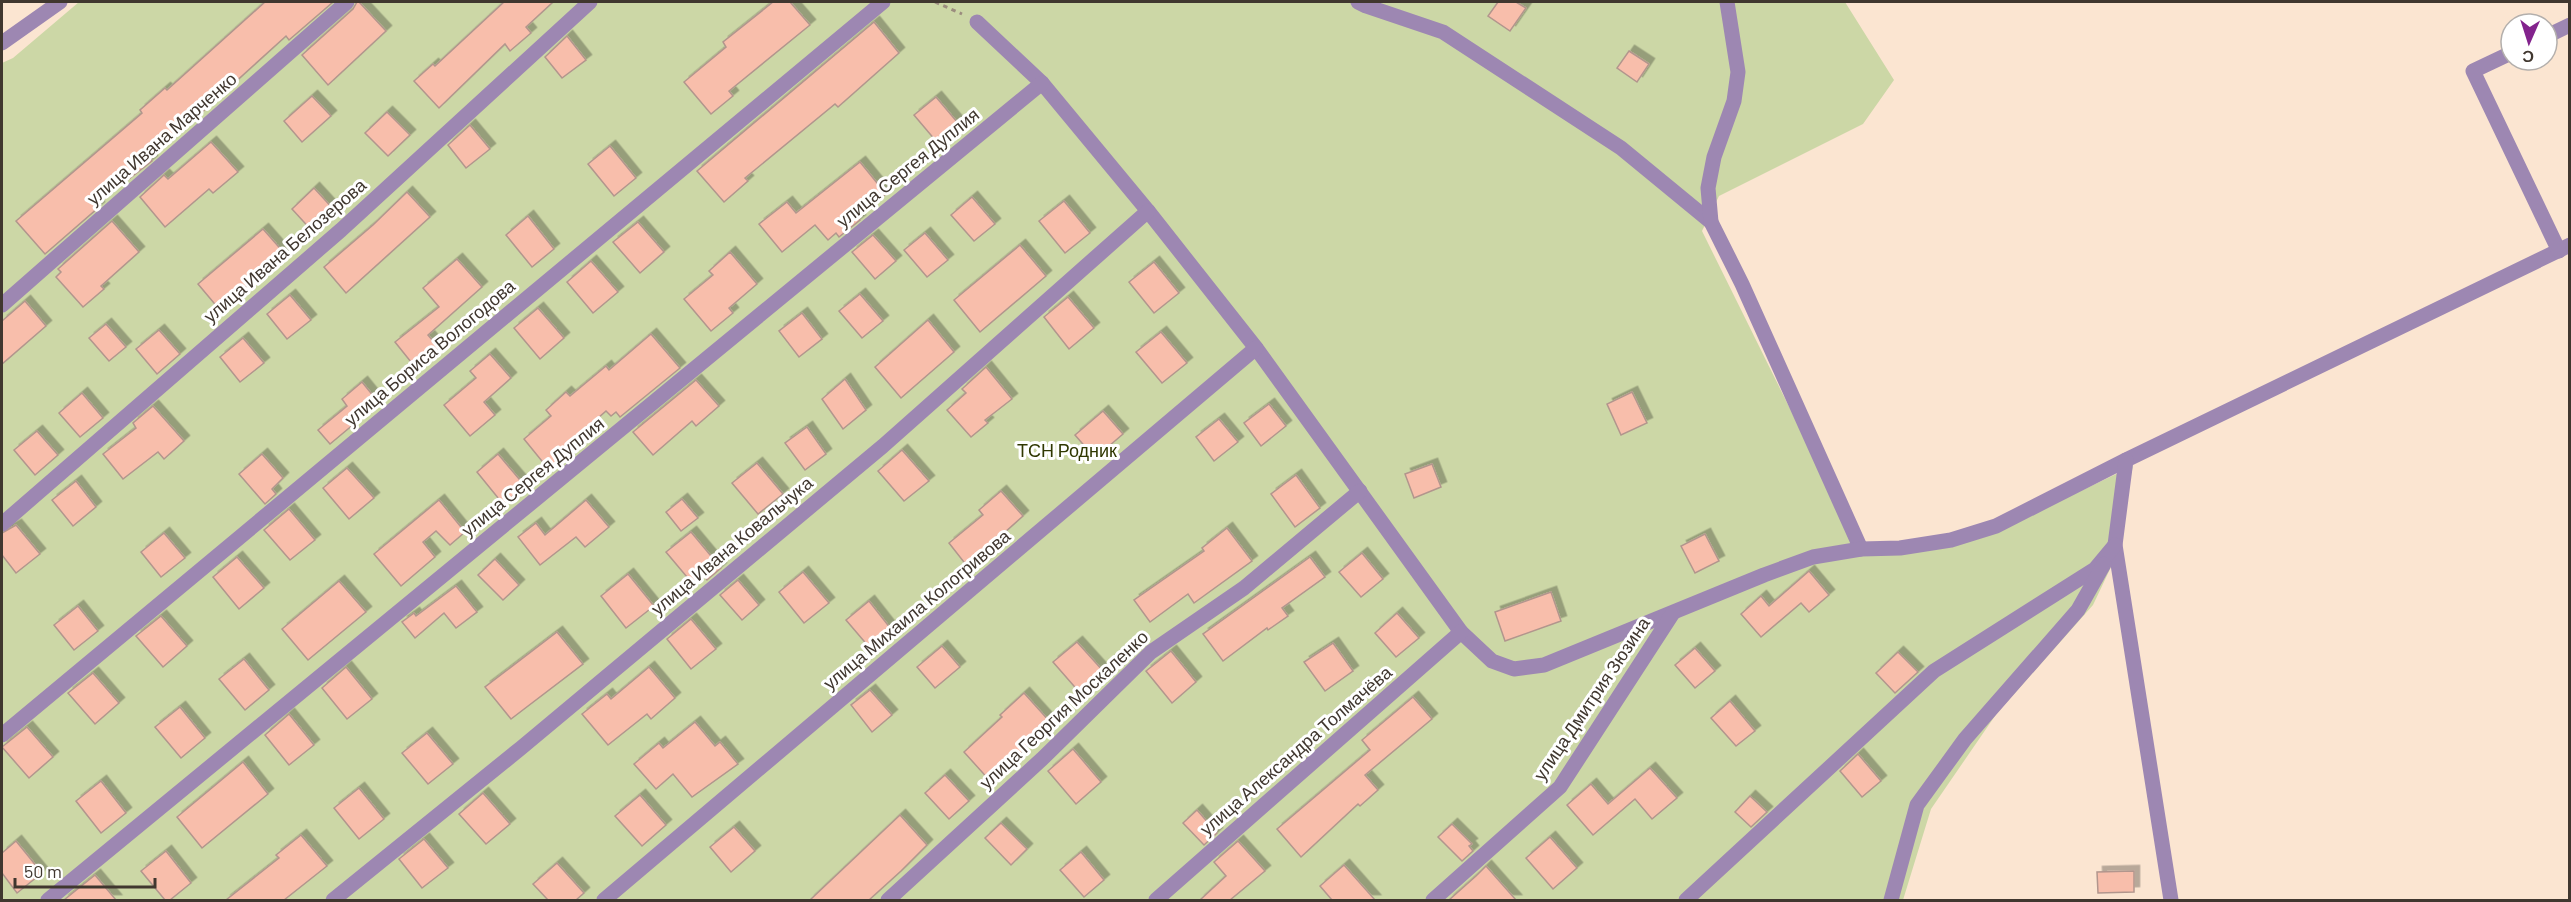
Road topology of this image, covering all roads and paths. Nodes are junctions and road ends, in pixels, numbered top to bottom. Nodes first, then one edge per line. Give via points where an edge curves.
1 (60, 2) edge
2 (347, 2) edge
3 (590, 2) edge
4 (883, 2) edge
5 (935, 2) edge
6 (1358, 2) edge
7 (1727, 2) edge
8 (42, 7) edge
9 (977, 22) joint
10 (2, 43) edge
11 (2499, 59) edge
12 (1042, 83) junction
13 (1148, 211) junction
14 (1711, 222) junction
15 (2564, 248) edge
16 (2, 305) edge
17 (1256, 348) junction
18 (2126, 460) junction
19 (1360, 491) junction
20 (2, 524) edge
21 (2115, 545) junction
22 (1861, 549) junction
23 (1672, 613) junction
24 (1461, 632) junction
25 (2, 735) edge
26 (48, 900) edge
27 (333, 900) edge
28 (604, 900) edge
29 (888, 900) edge
30 (1156, 900) edge
31 (1433, 900) edge
32 (1686, 900) edge
33 (1891, 900) edge
34 (2171, 900) edge

1 - 8 street
2 - 16 street, улица Ивана Марченко
3 - 20 street, улица Ивана Белозерова via 341,230
4 - 25 street, улица Бориса Вологодова
5 - 9 path
6 - 14 street via 1443,32 1621,148
7 - 14 street via 1738,72 1734,101 1714,157 1708,188
8 - 10 street
9 - 12 street
11 - 15 street via 2473,71
12 - 13 street
12 - 26 street, улица Сергея Дуплия
13 - 17 street
13 - 27 street, улица Ивана Ковальчука via 883,446
14 - 22 street
15 - 18 street
17 - 19 street
17 - 28 street, улица Михаила Кологривова
18 - 21 street
18 - 22 street via 1996,526 1951,540
19 - 24 street
19 - 29 street, улица Георгия Москаленко via 1244,588 1150,652 1042,759
21 - 32 street via 2095,569 1934,671
21 - 33 street via 2078,610 1965,739 1917,805
21 - 34 street
22 - 23 street via 1813,557
23 - 24 street via 1544,664 1514,669 1492,661
23 - 31 street, улица Дмитрия Зюзина via 1560,787
24 - 30 street, улица Александра Толмачёва

